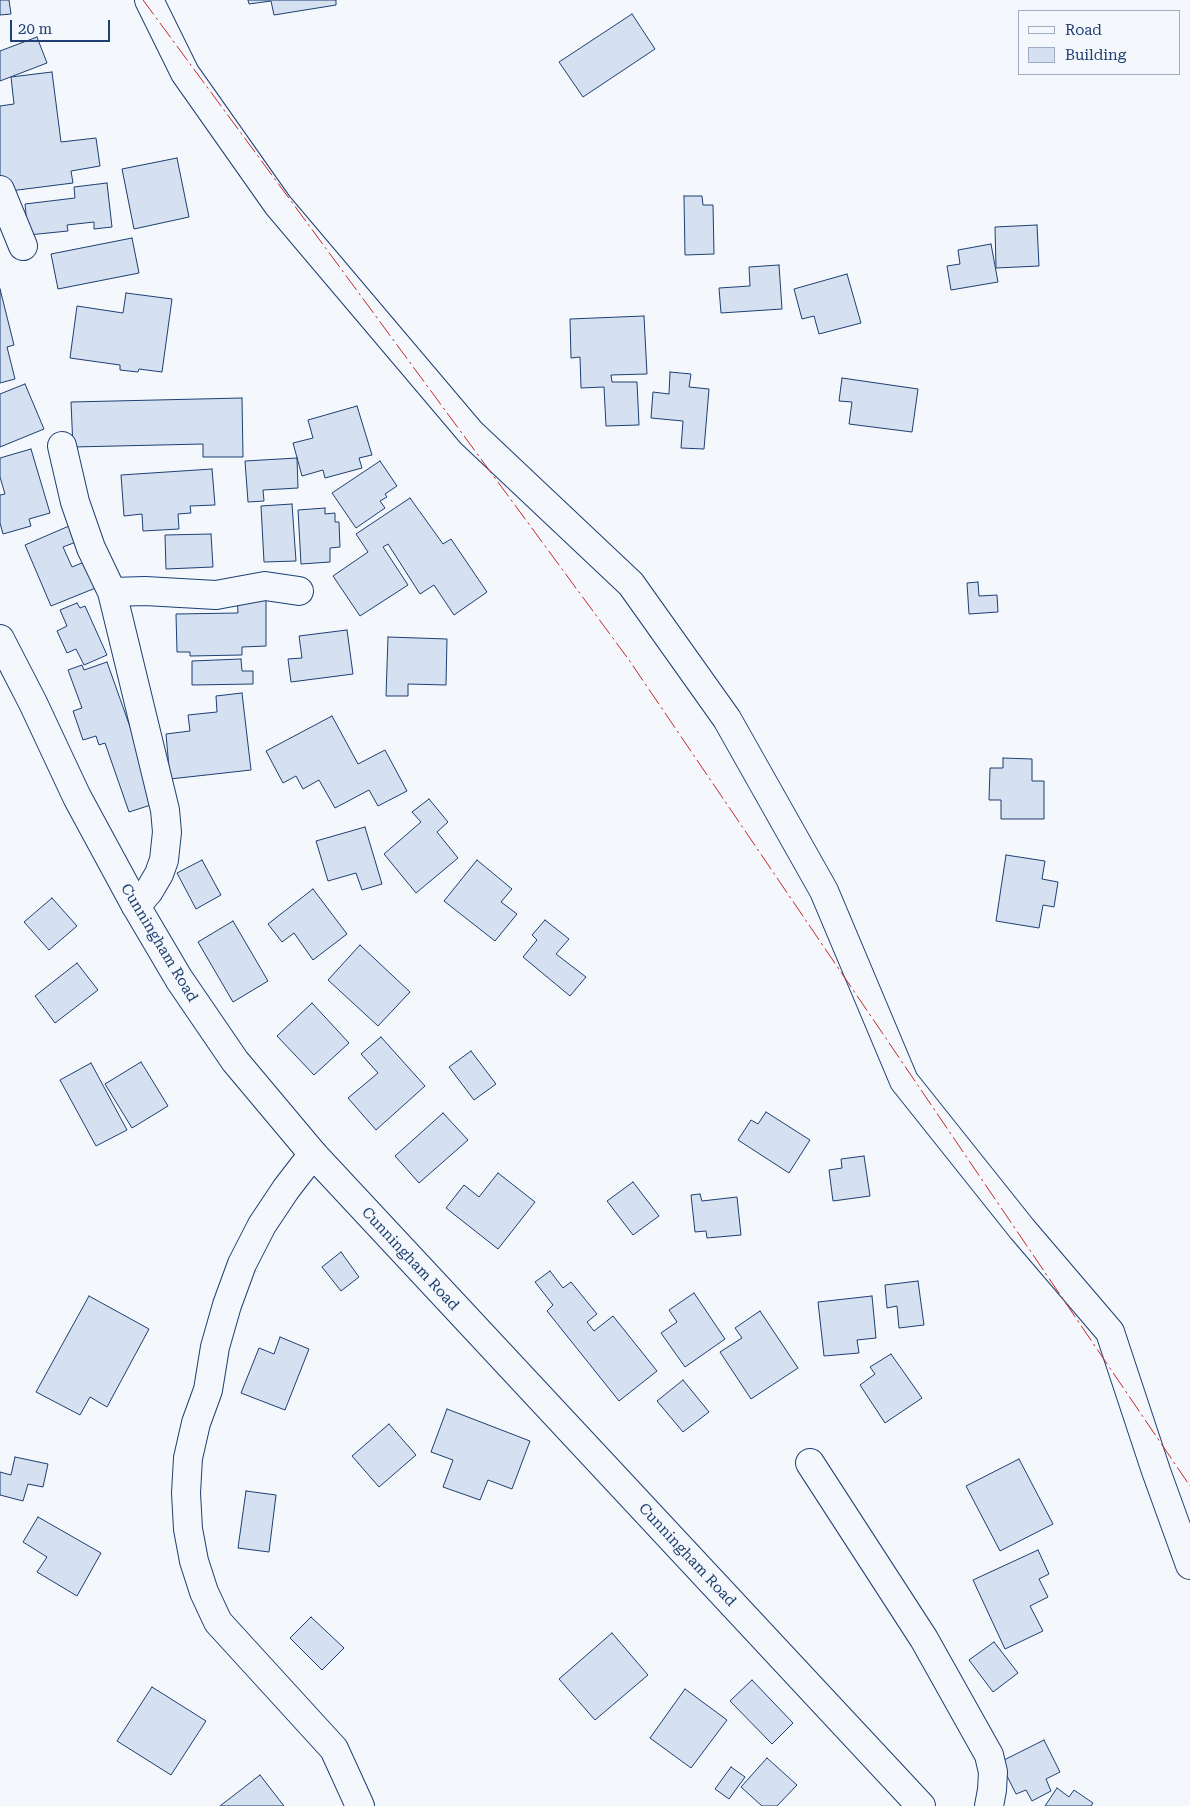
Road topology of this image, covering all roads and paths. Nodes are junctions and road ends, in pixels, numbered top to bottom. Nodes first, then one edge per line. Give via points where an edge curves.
1 (149, 0) edge
2 (0, 190) edge
3 (23, 246) dead end
4 (62, 446) dead end
5 (299, 591) dead end
6 (112, 592) junction
7 (0, 639) edge
8 (136, 906) junction
9 (313, 1154) junction
10 (810, 1463) dead end
11 (1190, 1565) edge
12 (360, 1806) edge
13 (920, 1806) edge
14 (990, 1806) edge

1 - 11 street via 186,72 278,205 472,433 631,584 727,719 824,891 904,1080 1022,1229 1110,1332
2 - 3 street
4 - 6 street via 74,502
5 - 6 street via 265,586 216,595
6 - 8 street via 165,810 167,832 159,874
7 - 8 street, Cunningham Road via 77,797
8 - 9 street, Cunningham Road via 179,979 235,1061
9 - 12 street via 262,1225 242,1264 227,1305 215,1347 208,1390 188,1458 188,1529 194,1561 218,1622 334,1749
9 - 13 street, Cunningham Road
10 - 14 street via 924,1639 989,1755 993,1772

